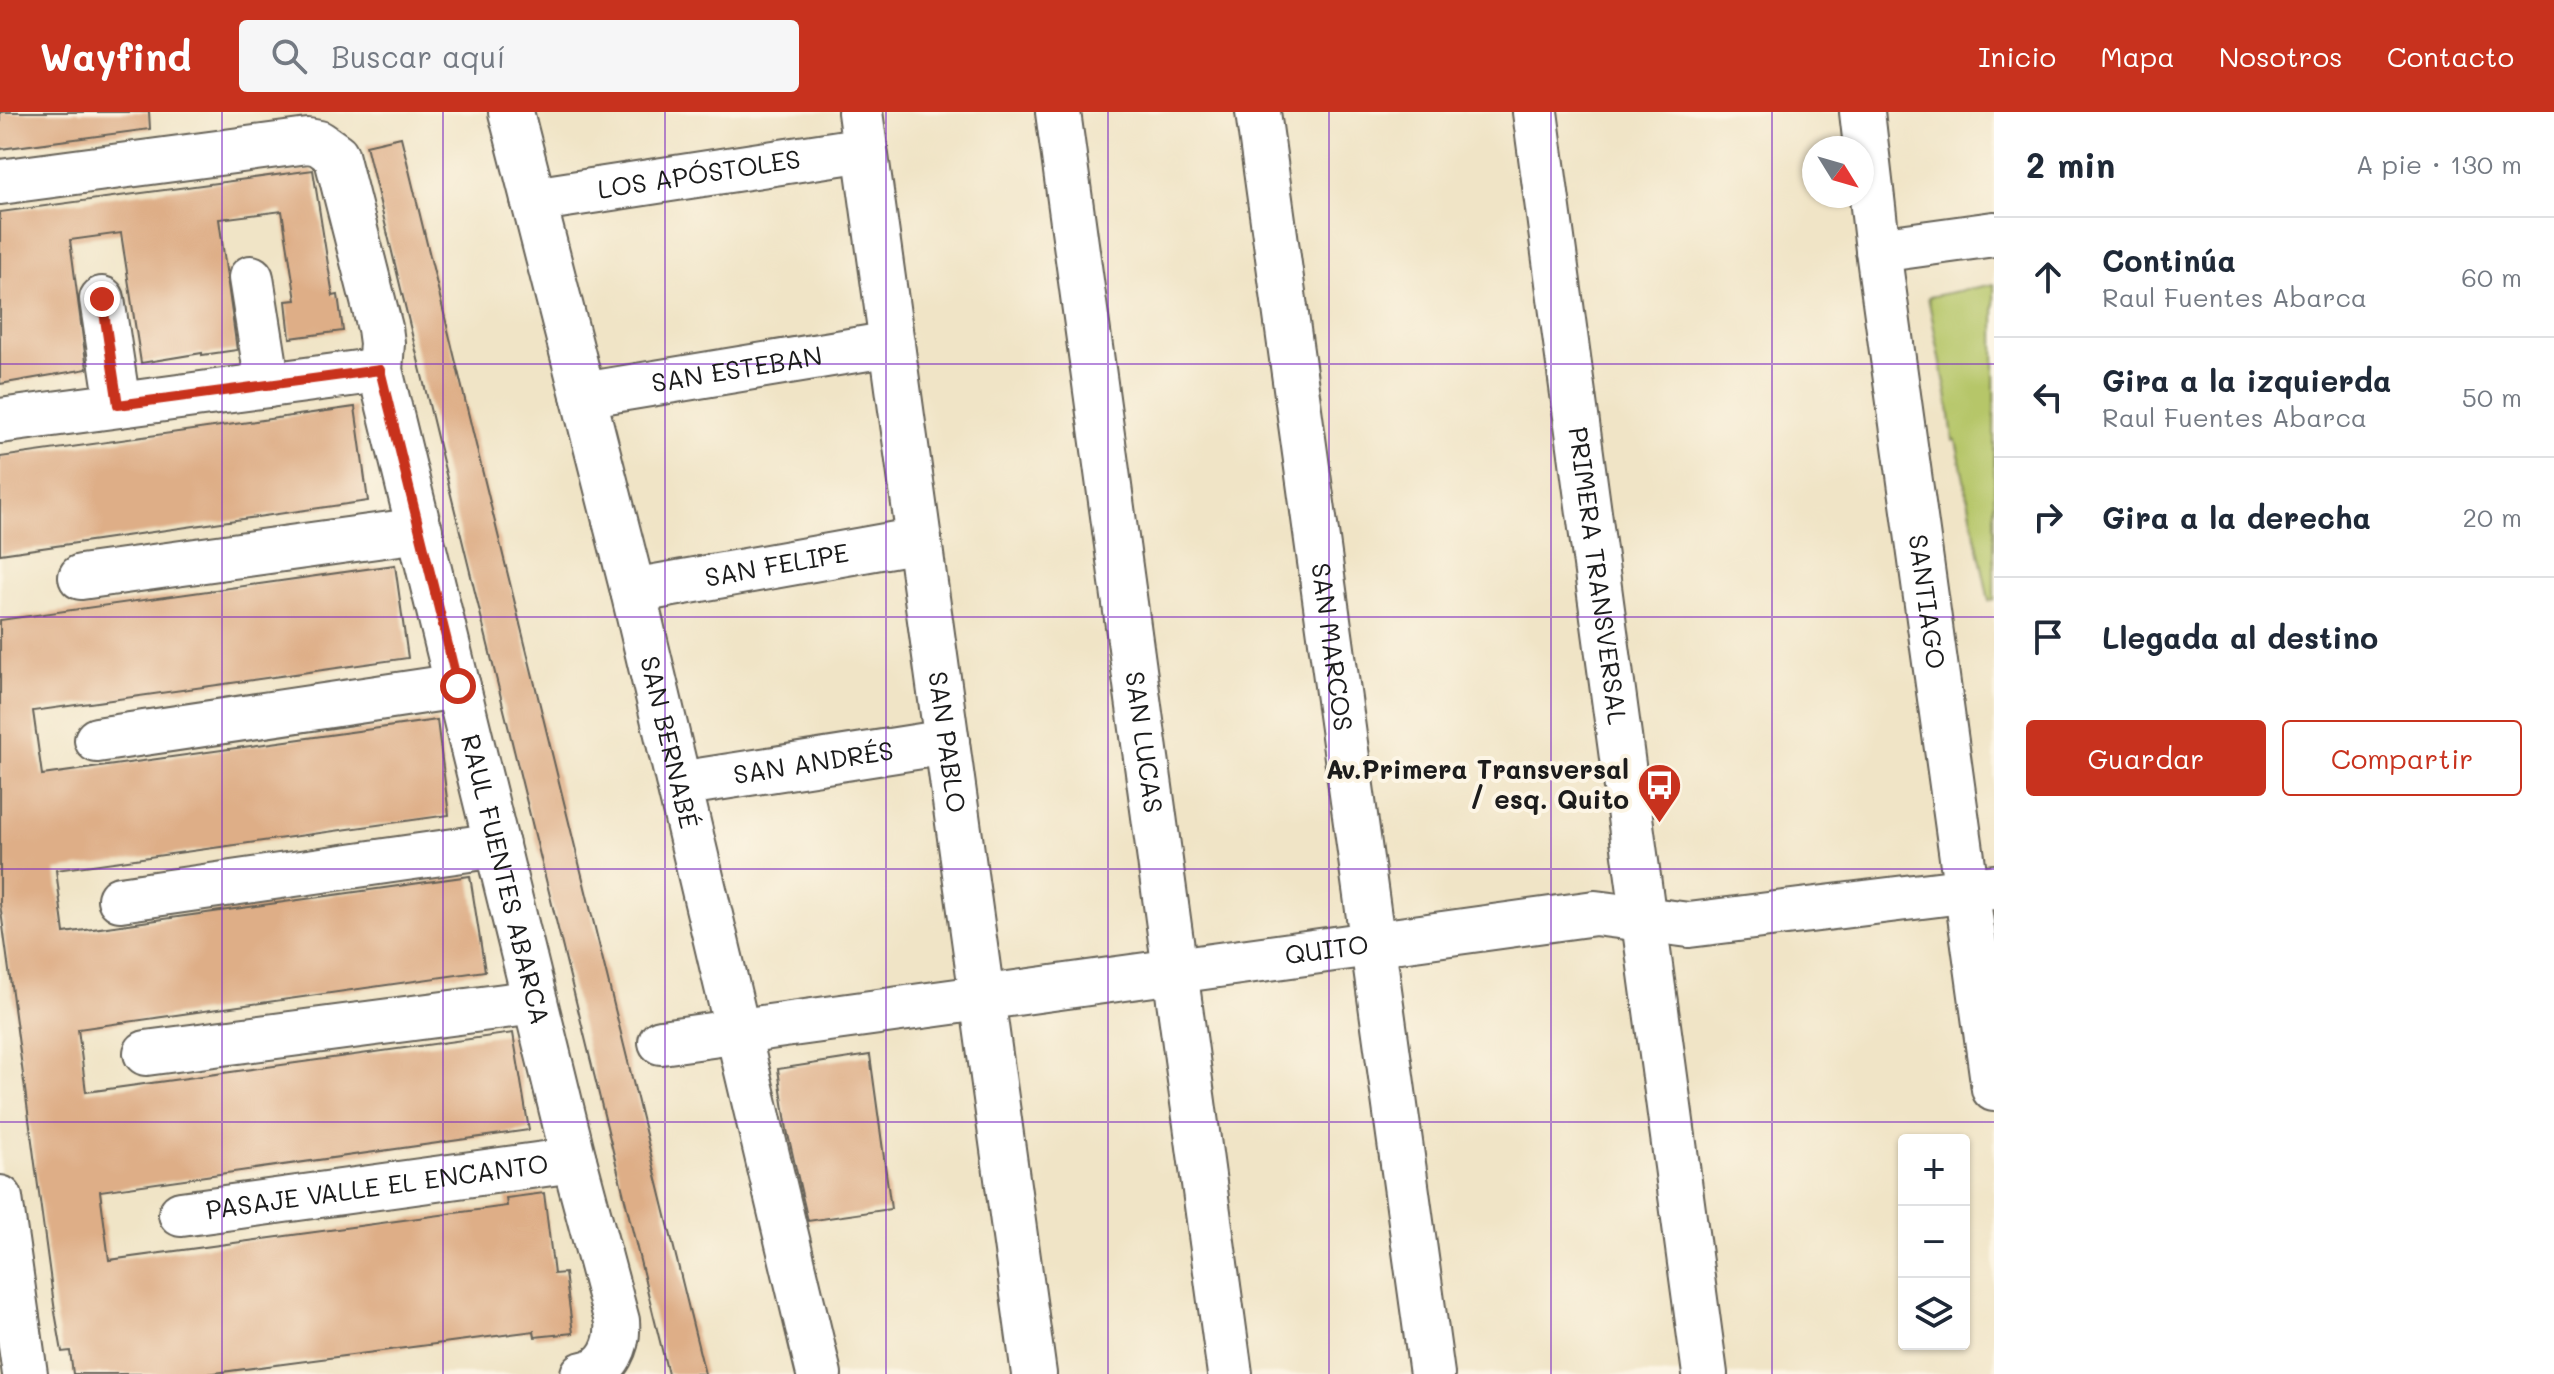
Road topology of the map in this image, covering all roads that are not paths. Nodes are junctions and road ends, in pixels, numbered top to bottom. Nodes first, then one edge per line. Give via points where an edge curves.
1 (511, 112) edge
2 (1058, 112) edge
3 (1258, 112) edge
4 (1535, 112) edge
5 (1862, 112) edge
6 (862, 130) edge
7 (0, 182) edge
8 (533, 200) junction
9 (1994, 234) edge
10 (1878, 250) junction
11 (251, 278) dead end
12 (102, 299) dead end
13 (892, 344) junction
14 (380, 370) junction
15 (268, 385) junction
16 (583, 395) junction
17 (118, 405) junction
18 (0, 421) edge
19 (420, 530) junction
20 (919, 540) junction
21 (81, 577) dead end
22 (633, 591) junction
23 (458, 686) junction
24 (97, 740) dead end
25 (947, 742) junction
26 (679, 784) junction
27 (497, 845) junction
28 (1981, 888) edge
29 (120, 899) dead end
30 (1642, 918) junction
31 (1373, 943) junction
32 (1175, 971) junction
33 (982, 998) junction
34 (535, 1002) junction
35 (739, 1032) junction
36 (661, 1042) dead end
37 (146, 1053) dead end
38 (1994, 1089) edge
39 (574, 1160) junction
40 (0, 1198) edge
41 (181, 1214) dead end
42 (25, 1374) edge
43 (583, 1374) edge
44 (819, 1374) edge
45 (1034, 1374) edge
46 (1230, 1374) edge
47 (1432, 1374) edge
48 (1705, 1374) edge

1 - 8 street, SAN BERNABÉ
2 - 32 street, SAN LUCAS
3 - 31 street, SAN MARCOS
4 - 30 street, PRIMERA TRANSVERSAL
5 - 10 street, SANTIAGO
6 - 8 street, LOS APÓSTOLES
6 - 13 street, SAN PABLO
7 - 14 street, RAUL FUENTES ABARCA via 319,143 340,165 380,328
8 - 16 street, SAN BERNABÉ
9 - 10 street
10 - 28 street, SANTIAGO
11 - 15 street
12 - 17 street
13 - 16 street, SAN ESTEBAN
13 - 20 street, SAN PABLO
14 - 15 street
14 - 19 street, RAUL FUENTES ABARCA
15 - 17 street
16 - 22 street, SAN BERNABÉ
17 - 18 street
19 - 21 street
19 - 23 street, RAUL FUENTES ABARCA
20 - 22 street, SAN FELIPE
20 - 25 street, SAN PABLO
22 - 26 street, SAN BERNABÉ
23 - 24 street
23 - 27 street, RAUL FUENTES ABARCA
25 - 26 street, SAN ANDRÉS
25 - 33 street, SAN PABLO
26 - 35 street, SAN BERNABÉ
27 - 29 street
27 - 34 street, RAUL FUENTES ABARCA
28 - 30 street, QUITO via 1689,925
28 - 38 street, SANTIAGO
30 - 31 street, QUITO via 1595,913
30 - 48 street, PRIMERA TRANSVERSAL
31 - 32 street, QUITO
31 - 47 street, SAN MARCOS
32 - 33 street, QUITO
32 - 46 street, SAN LUCAS
33 - 35 street, QUITO
33 - 45 street, SAN PABLO
34 - 37 street
34 - 39 street, RAUL FUENTES ABARCA
35 - 36 street, QUITO
35 - 44 street, SAN BERNABÉ
39 - 41 street, PASAJE VALLE EL ENCANTO
39 - 43 street, RAUL FUENTES ABARCA via 618,1333 610,1356
40 - 42 street

